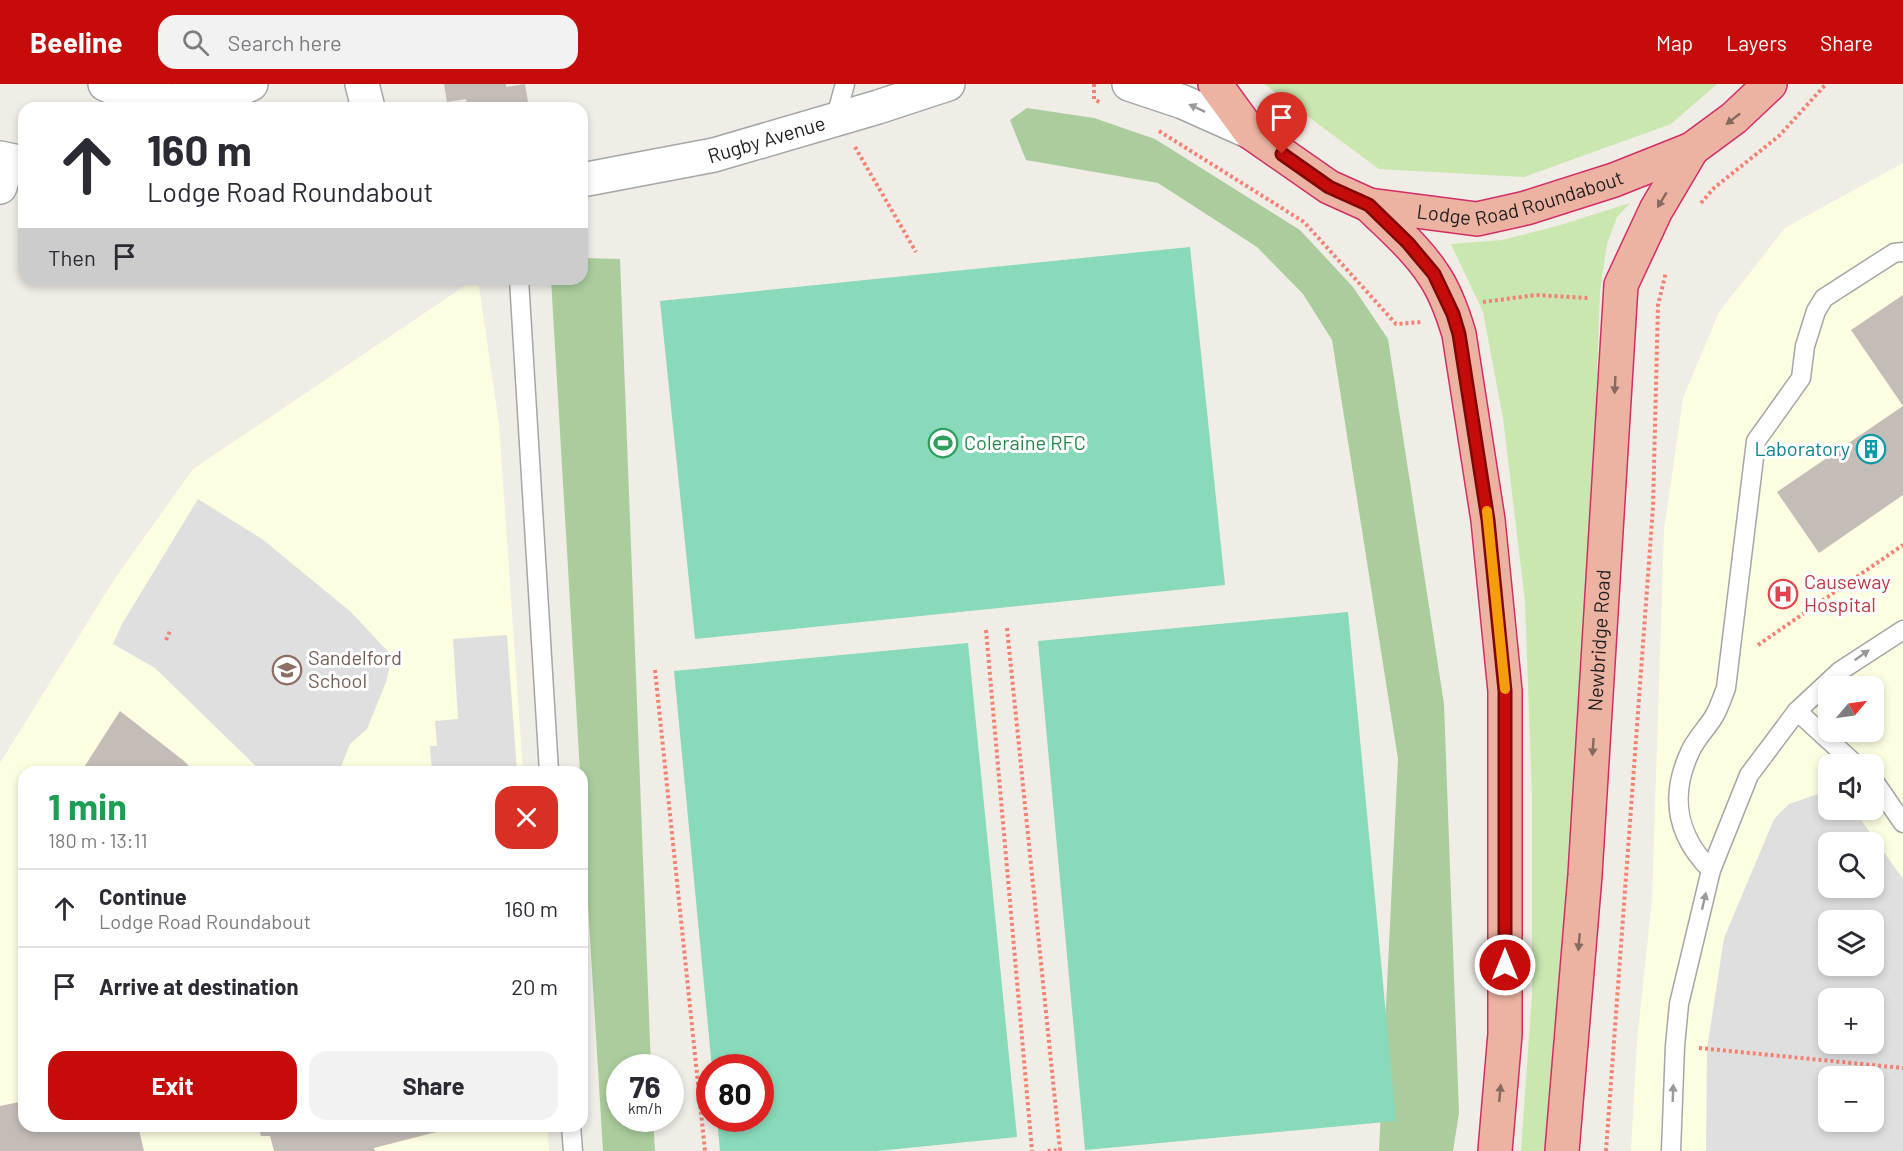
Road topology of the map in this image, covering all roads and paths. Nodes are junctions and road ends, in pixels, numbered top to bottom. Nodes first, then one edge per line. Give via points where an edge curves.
1 (105, 84) edge
2 (251, 84) edge
3 (362, 84) edge
4 (845, 84) edge
5 (948, 84) edge
6 (1094, 84) edge
7 (1130, 84) edge
8 (1215, 84) edge
9 (1770, 84) edge
10 (1826, 84) edge
11 (366, 102) edge
12 (1103, 104) dead end
13 (1150, 127) dead end
14 (844, 132) junction
15 (1250, 132) junction
16 (1692, 149) junction
17 (588, 179) edge
18 (1369, 205) junction
19 (1696, 208) dead end
20 (916, 252) dead end
21 (1903, 252) edge
22 (1668, 264) dead end
23 (519, 285) edge
24 (1596, 298) dead end
25 (1482, 303) dead end
26 (1432, 322) dead end
27 (1903, 545) edge
28 (1007, 628) dead end
29 (171, 629) dead end
30 (986, 630) dead end
31 (1903, 630) edge
32 (166, 640) dead end
33 (1730, 664) junction
34 (655, 670) dead end
35 (1797, 711) junction
36 (1844, 754) edge
37 (549, 766) edge
38 (1884, 795) edge
39 (1903, 823) edge
40 (1711, 870) junction
41 (1675, 1046) junction
42 (1903, 1068) edge
43 (571, 1132) edge
44 (573, 1151) edge
45 (705, 1151) edge
46 (1032, 1151) edge
47 (1047, 1151) edge
48 (1496, 1151) edge
49 (1562, 1151) edge
50 (1606, 1151) edge
51 (1671, 1151) edge

1 - 2 street via 128,94 171,101 228,95
3 - 11 street
4 - 14 lane
5 - 14 street, Rugby Avenue
6 - 12 path via 1094,99
15 -> 7 street via 1184,102
8 - 15 highway, Lodge Road Roundabout
9 -> 16 highway, Lodge Road Roundabout via 1734,118
10 - 19 path via 1780,135 1714,188
13 - 26 path via 1304,222 1396,324
14 - 17 street, Rugby Avenue
14 - 20 path
15 - 18 highway, Lodge Road Roundabout via 1329,187
16 - 18 highway, Lodge Road Roundabout via 1614,180 1477,219
16 -> 49 highway, Newbridge Road via 1656,210 1621,285 1585,875
48 -> 18 highway via 1505,1034 1505,691 1488,520 1453,314 1434,274
21 - 33 lane via 1824,298 1805,346 1801,378 1756,441
22 - 50 path via 1658,305 1653,507
23 - 37 lane
24 - 25 path via 1536,295
27 - 33 path
28 - 47 path via 1060,1150
29 - 32 path
30 - 46 path
35 -> 31 lane via 1840,671
33 - 40 lane via 1726,688 1714,716 1690,750 1678,808 1685,836
34 - 45 path
35 - 36 lane
35 - 40 lane via 1749,775
38 - 39 lane
41 -> 40 lane via 1679,1004
41 - 42 path
51 -> 41 lane
43 - 44 lane

